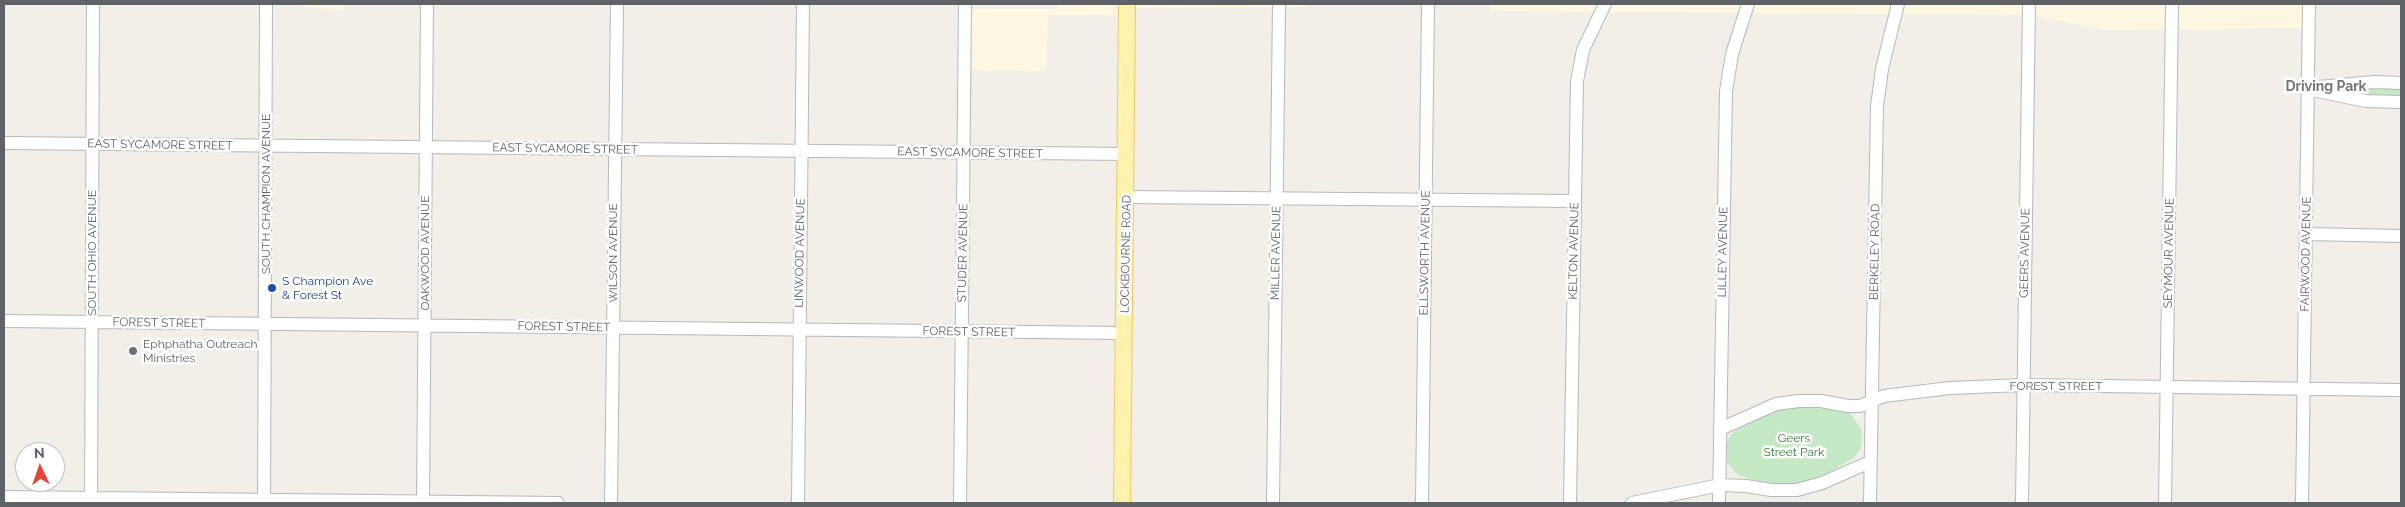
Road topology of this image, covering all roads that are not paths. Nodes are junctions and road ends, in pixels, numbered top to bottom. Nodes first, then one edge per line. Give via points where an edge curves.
1 (93, 4) edge
2 (266, 4) edge
3 (427, 4) edge
4 (617, 4) edge
5 (803, 4) edge
6 (965, 4) edge
7 (1127, 4) edge
8 (1279, 4) edge
9 (1428, 4) edge
10 (1605, 4) edge
11 (1748, 4) edge
12 (1898, 4) edge
13 (2029, 4) edge
14 (2172, 4) edge
15 (2309, 4) edge
16 (2401, 82) edge
17 (2308, 89) junction
18 (2401, 102) edge
19 (4, 143) edge
20 (92, 144) junction
21 (266, 146) junction
22 (426, 147) junction
23 (614, 149) junction
24 (802, 151) junction
25 (964, 153) junction
26 (1127, 154) junction
27 (1126, 197) junction
28 (1277, 198) junction
29 (1426, 199) junction
30 (1575, 201) junction
31 (2306, 234) junction
32 (2401, 236) edge
33 (4, 321) edge
34 (91, 322) junction
35 (265, 324) junction
36 (424, 326) junction
37 (613, 328) junction
38 (800, 330) junction
39 (962, 332) junction
40 (1124, 334) junction
41 (2024, 385) junction
42 (2167, 386) junction
43 (2304, 388) junction
44 (2401, 390) edge
45 (1872, 402) junction
46 (1720, 429) junction
47 (1870, 462) junction
48 (1720, 485) junction
49 (4, 497) edge
50 (91, 501) edge
51 (264, 502) edge
52 (423, 503) edge
53 (558, 503) edge
54 (611, 503) edge
55 (798, 503) edge
56 (960, 503) edge
57 (1122, 503) edge
58 (1273, 503) edge
59 (1422, 503) edge
60 (1570, 503) edge
61 (1632, 503) edge
62 (1719, 503) edge
63 (1870, 503) edge
64 (2022, 503) edge
65 (2165, 503) edge
66 (2302, 503) edge

1 - 20 street, SOUTH OHIO AVENUE
2 - 21 street, SOUTH CHAMPION AVENUE
3 - 22 street, OAKWOOD AVENUE
4 - 23 street, WILSON AVENUE
5 - 24 street, LINWOOD AVENUE
6 - 25 street, STUDER AVENUE
7 - 26 main road, LOCKBOURNE ROAD
8 - 28 street, MILLER AVENUE
9 - 29 street, ELLSWORTH AVENUE
10 - 30 street, KELTON AVENUE via 1583,50 1577,81
11 - 46 street, LILLEY AVENUE via 1732,54 1726,91
12 - 45 street, BERKELEY ROAD via 1882,69 1877,106
13 - 41 street, GEERS AVENUE
14 - 42 street, SEYMOUR AVENUE
15 - 17 street, FAIRWOOD AVENUE
16 - 17 street
17 - 18 street via 2366,101
17 - 31 street, FAIRWOOD AVENUE
19 - 20 street, EAST SYCAMORE STREET
20 - 21 street, EAST SYCAMORE STREET
20 - 34 street, SOUTH OHIO AVENUE
21 - 22 street, EAST SYCAMORE STREET
21 - 35 street, SOUTH CHAMPION AVENUE
22 - 23 street, EAST SYCAMORE STREET
22 - 36 street, OAKWOOD AVENUE
23 - 24 street, EAST SYCAMORE STREET
23 - 37 street, WILSON AVENUE
24 - 25 street, EAST SYCAMORE STREET
24 - 38 street, LINWOOD AVENUE
25 - 26 street, EAST SYCAMORE STREET
25 - 39 street, STUDER AVENUE
26 - 27 main road, LOCKBOURNE ROAD
27 - 28 street
27 - 40 main road, LOCKBOURNE ROAD
28 - 29 street
28 - 58 street, MILLER AVENUE
29 - 30 street
29 - 59 street, ELLSWORTH AVENUE
30 - 60 street, KELTON AVENUE
31 - 32 street
31 - 43 street, FAIRWOOD AVENUE
33 - 34 street, FOREST STREET
34 - 35 street, FOREST STREET
34 - 50 street, SOUTH OHIO AVENUE
35 - 36 street, FOREST STREET
35 - 51 street, SOUTH CHAMPION AVENUE
36 - 37 street, FOREST STREET
36 - 52 street, OAKWOOD AVENUE
37 - 38 street, FOREST STREET
37 - 54 street, WILSON AVENUE
38 - 39 street, FOREST STREET
38 - 55 street, LINWOOD AVENUE
39 - 40 street, FOREST STREET
39 - 56 street, STUDER AVENUE
40 - 57 main road, LOCKBOURNE ROAD
41 - 42 street, FOREST STREET
41 - 45 street, FOREST STREET via 1932,390 1884,396
41 - 64 street, GEERS AVENUE
42 - 43 street, FOREST STREET
42 - 65 street, SEYMOUR AVENUE
43 - 44 street, FOREST STREET
43 - 66 street, FAIRWOOD AVENUE
45 - 46 street, FOREST STREET via 1860,406 1821,401 1776,404
45 - 47 street, BERKELEY ROAD
46 - 48 street, LILLEY AVENUE
47 - 48 street via 1797,490
47 - 63 street, BERKELEY ROAD
48 - 61 street
48 - 62 street, LILLEY AVENUE
49 - 50 street
50 - 51 street
51 - 52 street
52 - 53 street

